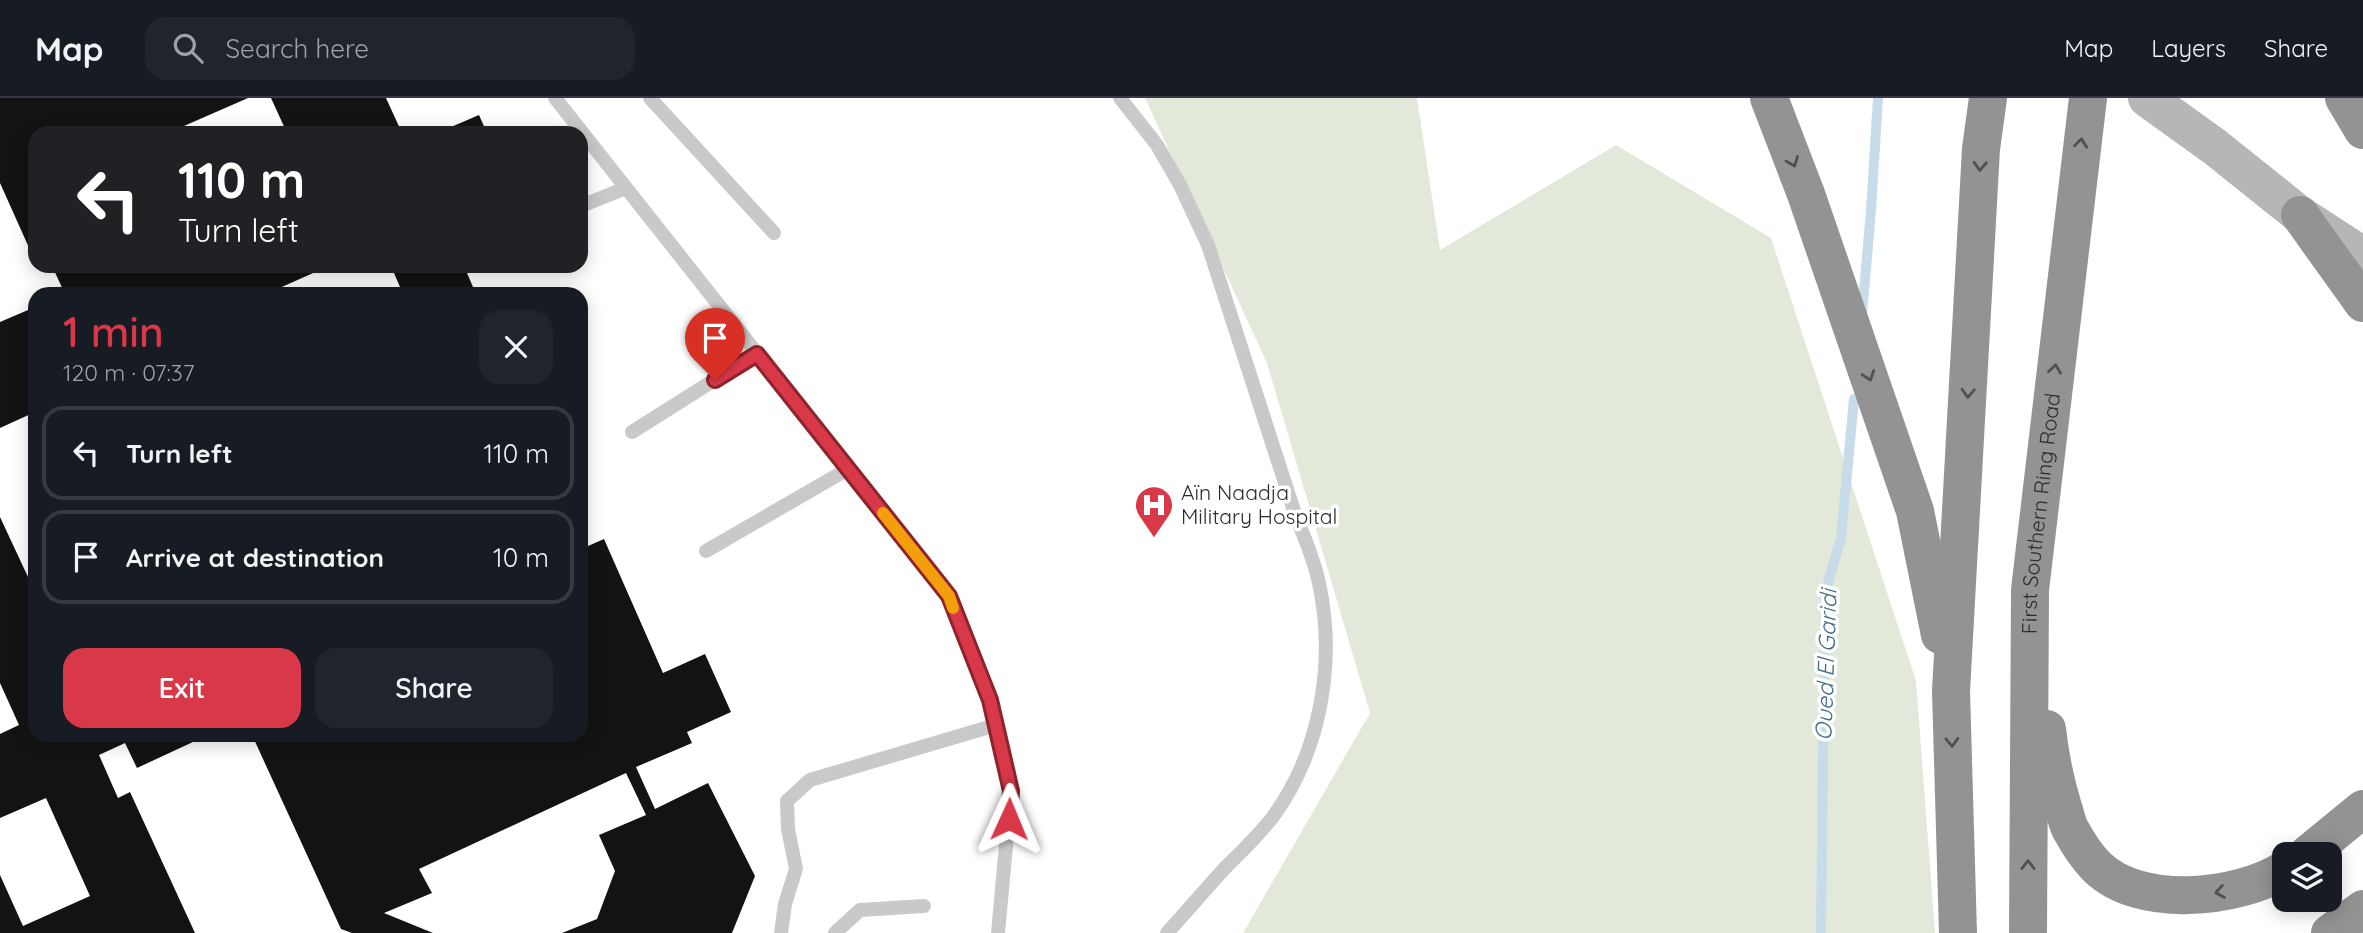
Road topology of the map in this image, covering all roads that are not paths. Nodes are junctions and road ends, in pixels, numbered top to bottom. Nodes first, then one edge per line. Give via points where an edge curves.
1 (555, 98) edge
2 (650, 98) edge
3 (1120, 98) edge
4 (1769, 98) edge
5 (1988, 98) edge
6 (2088, 98) edge
7 (2147, 98) edge
8 (2344, 98) edge
9 (577, 126) edge
10 (2363, 130) edge
11 (588, 140) edge
12 (626, 188) junction
13 (588, 203) edge
14 (2300, 215) junction
15 (774, 233) dead end
16 (2363, 256) edge
17 (2363, 279) edge
18 (2363, 303) edge
19 (757, 354) junction
20 (632, 432) dead end
21 (848, 469) junction
22 (706, 551) dead end
23 (2030, 590) junction
24 (1951, 691) junction
25 (996, 724) junction
26 (2363, 809) edge
27 (2323, 842) edge
28 (2272, 877) edge
29 (924, 906) dead end
30 (2363, 909) edge
31 (781, 933) edge
32 (835, 933) edge
33 (998, 933) edge
34 (1167, 933) edge
35 (1958, 933) edge
36 (2028, 933) edge
37 (2330, 933) edge

1 - 9 lane
2 - 15 lane
3 - 34 lane via 1181,185 1208,245 1309,549 1325,628 1324,685 1317,720 1292,786 1250,844
4 -> 24 highway via 1915,512
5 -> 24 highway via 1980,163
23 -> 6 highway, First Southern Ring Road
7 - 14 street
8 - 10 highway
11 - 12 lane
12 - 13 lane
12 - 19 lane
14 - 16 street
14 - 17 street
14 - 18 highway
19 - 20 lane
19 - 21 lane
21 - 22 lane
21 - 25 lane via 949,596
28 -> 23 highway via 2238,889 2196,896 2165,895 2128,886 2098,868 2070,831 2052,771
36 -> 23 highway, First Southern Ring Road
24 -> 35 highway
25 - 31 lane via 810,780 787,801 796,869
25 - 33 lane via 1011,791
26 - 27 highway
29 - 32 lane via 860,910
30 - 37 highway

